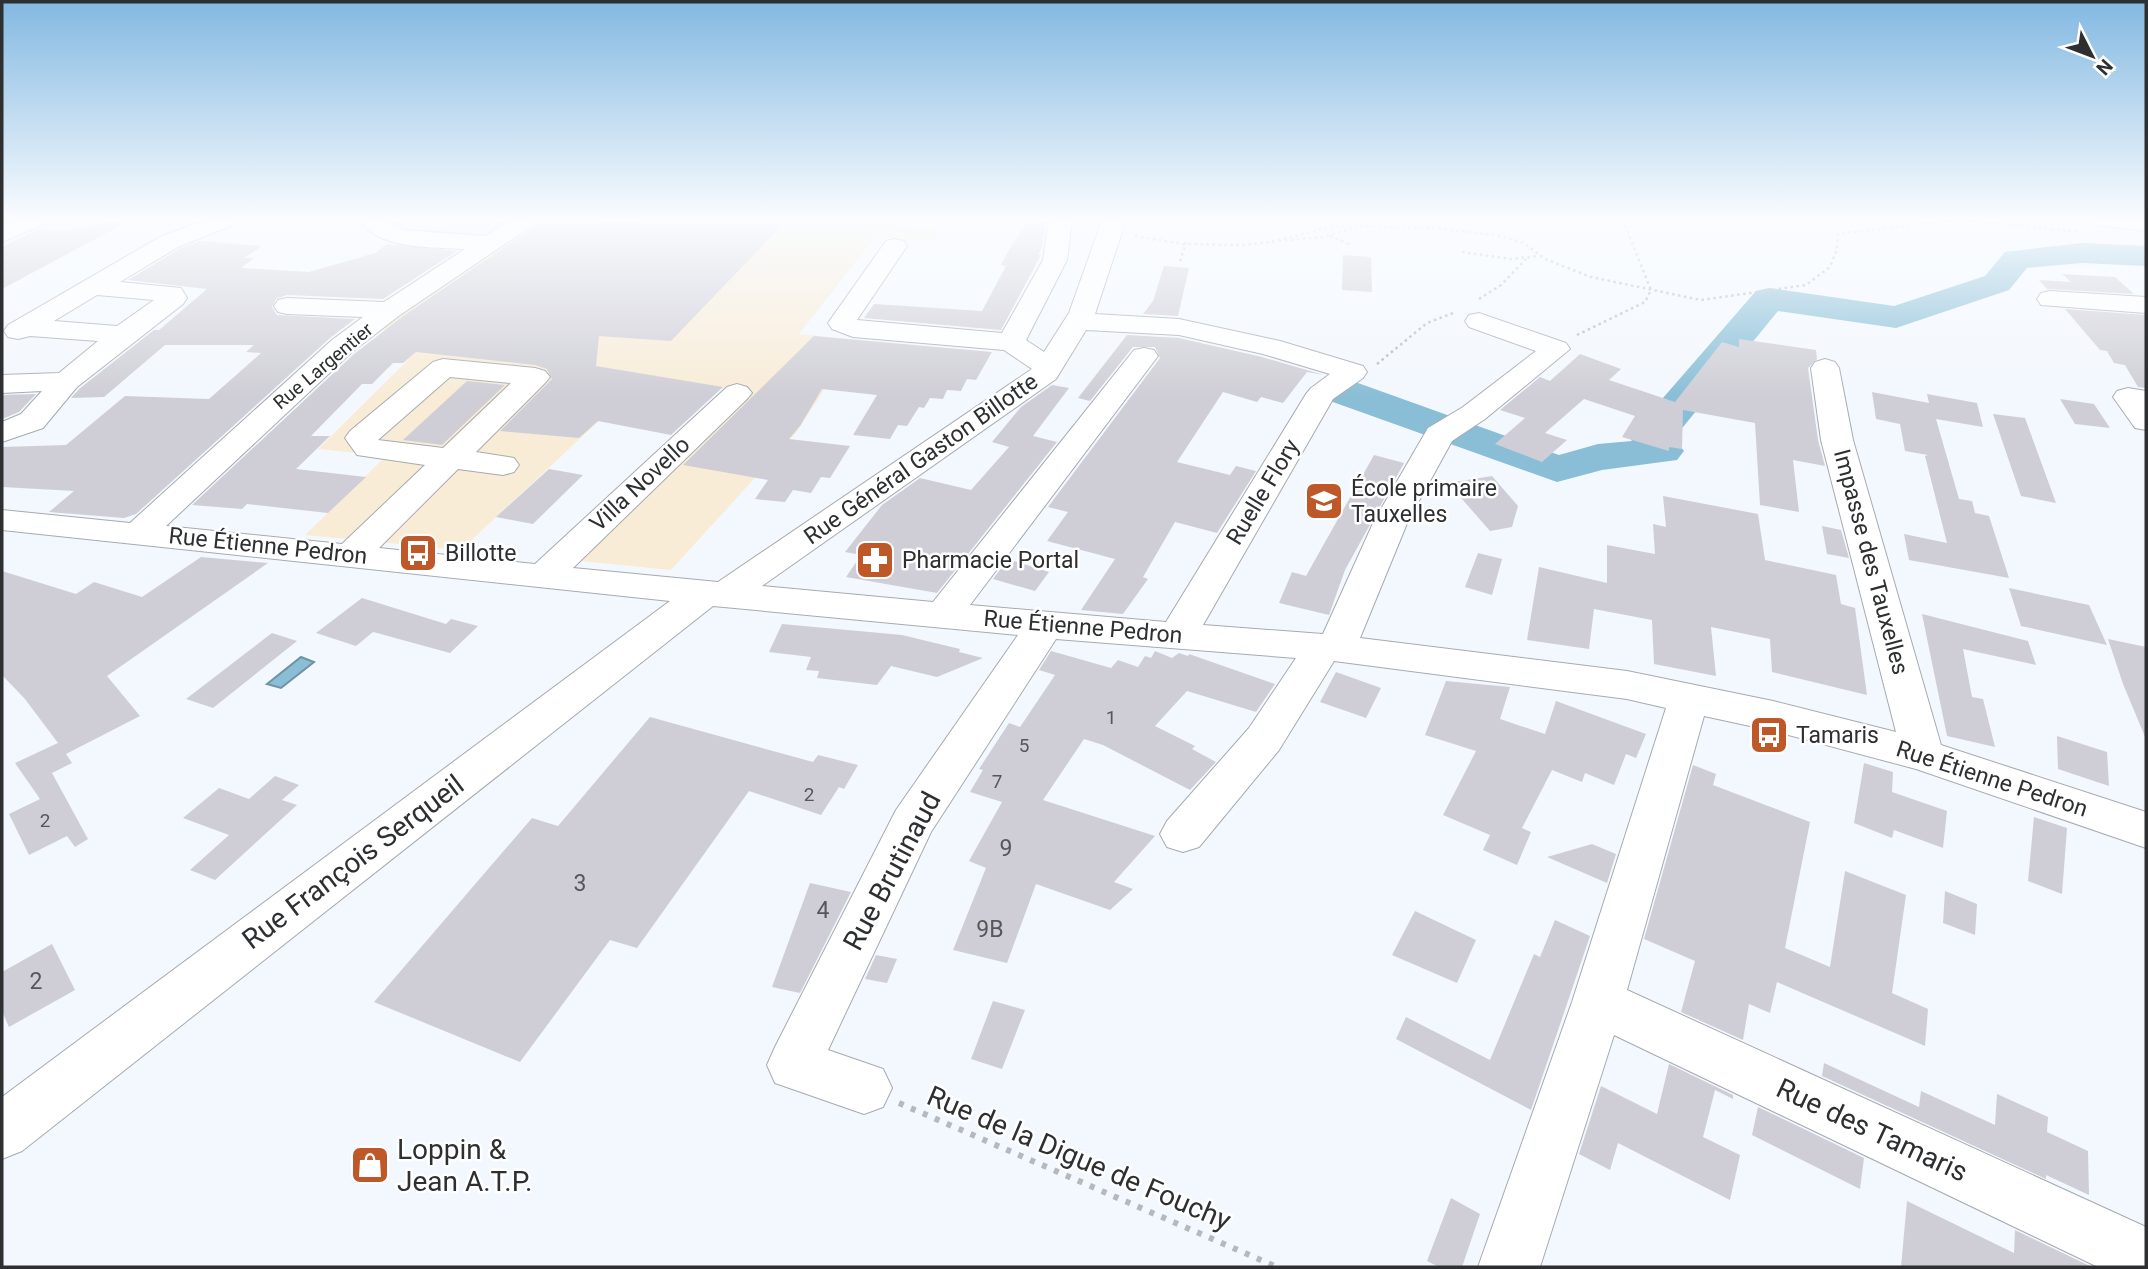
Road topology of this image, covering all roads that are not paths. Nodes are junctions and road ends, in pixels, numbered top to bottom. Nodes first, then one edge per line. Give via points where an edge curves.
1 (104, 279) edge
2 (434, 279) edge
3 (872, 279) edge
4 (1045, 279) edge
5 (1092, 279) edge
6 (90, 287) junction
7 (2050, 299) dead end
8 (2146, 305) edge
9 (287, 306) dead end
10 (389, 310) junction
11 (1472, 311) road end
12 (1077, 321) junction
13 (13, 335) edge
14 (123, 335) junction
15 (1012, 342) junction
16 (1144, 356) dead end
17 (1049, 368) junction
18 (1825, 368) dead end
19 (67, 381) junction
20 (2, 384) edge
21 (737, 393) dead end
22 (2146, 400) edge
23 (2146, 421) edge
24 (2, 433) edge
25 (451, 458) junction
26 (503, 465) dead end
27 (2, 520) edge
28 (138, 534) junction
29 (351, 555) junction
30 (544, 575) junction
31 (715, 593) junction
32 (943, 615) junction
33 (1045, 625) junction
34 (1177, 636) junction
35 (1329, 647) junction
36 (1689, 698) junction
37 (1923, 755) junction
38 (2146, 830) edge
39 (1183, 834) dead end
40 (1598, 1002) junction
41 (864, 1088) road end
42 (2, 1131) edge
43 (2146, 1258) edge
44 (1509, 1267) edge

1 - 6 street
2 - 10 street, Rue Largentier
3 - 15 street via 842,323 853,329
4 - 15 street
5 - 12 street, Rue Général Gaston Billotte
6 - 13 street
6 - 14 street via 172,294 174,298
7 - 8 street
9 - 10 street
10 - 28 street, Rue Largentier via 342,346
11 - 35 street via 1556,349 1474,414 1445,431 1391,521
12 - 17 street, Rue Général Gaston Billotte
12 - 34 street, Ruelle Flory via 1179,327 1345,370 1321,394
13 - 14 street
14 - 19 street
15 - 17 street
16 - 32 street
17 - 31 street, Rue Général Gaston Billotte
18 - 37 street, Impasse des Tauxelles via 1837,440
19 - 20 street
19 - 24 street via 32,421
21 - 30 street, Villa Novello
22 - 23 street via 2128,397
25 - 25 street via 499,411 535,377 443,368 361,438 368,448
25 - 26 street
25 - 29 street
27 - 28 street, Rue Étienne Pedron
28 - 29 street, Rue Étienne Pedron
29 - 30 street, Rue Étienne Pedron
30 - 31 street, Rue Étienne Pedron
31 - 32 street, Rue Étienne Pedron
31 - 42 street, Rue François Serqueil
32 - 33 street, Rue Étienne Pedron
33 - 34 street, Rue Étienne Pedron
33 - 41 street, Rue Brutinaud via 912,823 794,1065
34 - 35 street, Rue Étienne Pedron
35 - 36 street, Rue Étienne Pedron via 1627,685
35 - 39 street via 1265,739
36 - 37 street, Rue Étienne Pedron
36 - 40 street
37 - 38 street, Rue Étienne Pedron
40 - 43 street, Rue des Tamaris
40 - 44 street

